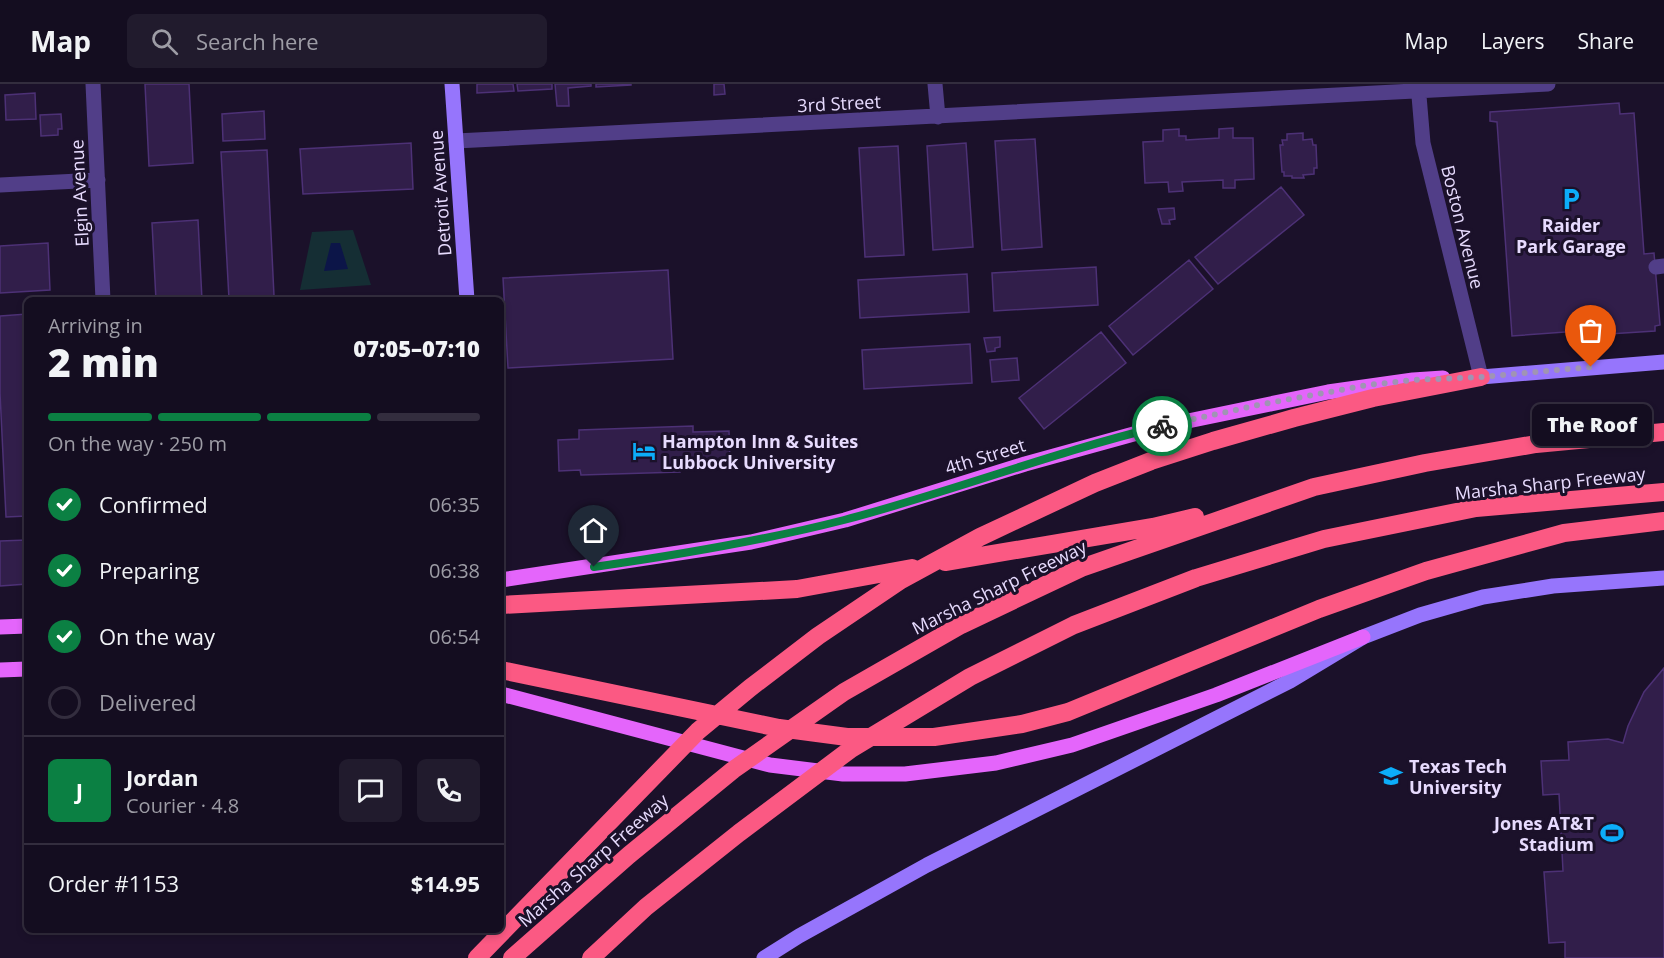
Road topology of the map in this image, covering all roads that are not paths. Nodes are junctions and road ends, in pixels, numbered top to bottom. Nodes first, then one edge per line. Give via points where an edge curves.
1 (93, 84) edge
2 (452, 84) edge
3 (936, 84) edge
4 (1548, 84) edge
5 (1418, 88) edge
6 (938, 117) junction
7 (456, 141) junction
8 (98, 180) junction
9 (0, 184) edge
10 (104, 297) edge
11 (467, 297) edge
12 (1664, 362) edge
13 (1481, 377) junction
14 (1664, 432) edge
15 (1314, 487) junction
16 (1664, 492) edge
17 (1664, 521) edge
18 (1664, 578) edge
19 (504, 580) edge
20 (504, 605) edge
21 (24, 626) edge
22 (0, 627) edge
23 (1363, 637) junction
24 (24, 669) edge
25 (0, 670) edge
26 (504, 671) edge
27 (504, 695) edge
28 (504, 930) edge
29 (501, 933) edge
30 (477, 958) edge
31 (512, 958) edge
32 (591, 958) edge
33 (764, 958) edge

1 - 8 street, Elgin Avenue
2 - 7 main road, Detroit Avenue
3 - 6 street
4 - 5 street, 3rd Street
5 - 6 street, 3rd Street
5 - 13 street, Boston Avenue via 1423,143
6 - 7 street, 3rd Street
7 - 11 main road, Detroit Avenue
8 - 9 street
8 - 10 street, Elgin Avenue
12 - 13 main road
13 - 19 main road, 4th Street via 1413,380 1263,404 1123,436 845,520 751,542
13 - 28 highway via 1373,398 1172,454 1095,483 980,537 901,580 801,649 698,731
14 - 15 highway, Marsha Sharp Freeway via 1536,444
15 - 20 highway via 1153,527 797,589
15 - 31 highway, Marsha Sharp Freeway via 1081,568 961,625 844,692 733,770
16 - 32 highway, Marsha Sharp Freeway via 1476,508 1324,539 1196,578 1074,625 970,677 851,749 674,885
17 - 26 highway via 1564,533 1426,571 1319,609 1068,712 1022,724 934,737 847,736 779,728
18 - 23 main road via 1553,586 1484,597
21 - 22 main road
23 - 27 main road via 1216,695 1072,745 996,763 904,774 843,774 770,765
23 - 33 main road via 1290,681 927,865
24 - 25 main road
29 - 30 highway

